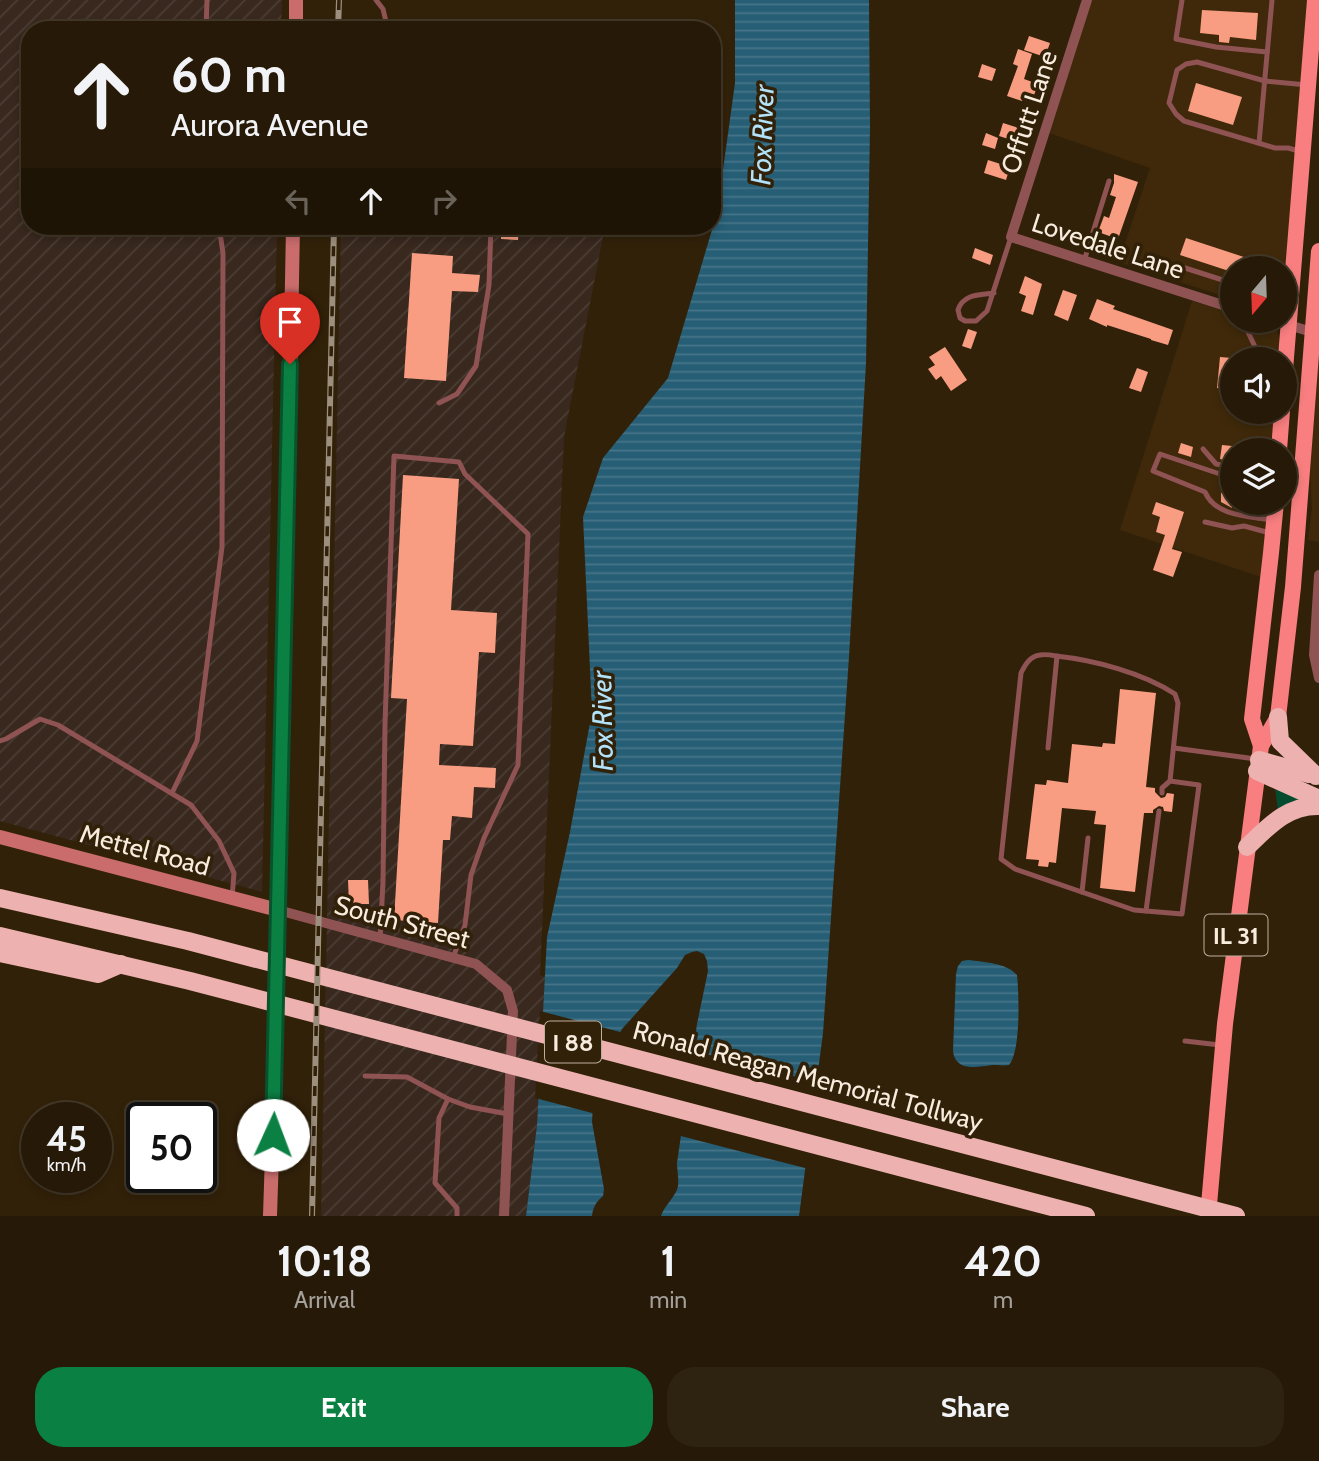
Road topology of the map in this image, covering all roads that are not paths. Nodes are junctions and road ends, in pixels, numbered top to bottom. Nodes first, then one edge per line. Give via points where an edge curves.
1 (206, 0) edge
2 (376, 0) edge
3 (1087, 0) edge
4 (1182, 0) edge
5 (1272, 0) edge
6 (1315, 0) edge
7 (300, 1) edge
8 (206, 21) edge
9 (297, 21) edge
10 (386, 21) edge
11 (1268, 52) junction
12 (1265, 81) junction
13 (1308, 85) junction
14 (1259, 143) junction
15 (1302, 152) junction
16 (1109, 180) dead end
17 (220, 235) edge
18 (293, 235) edge
19 (491, 235) edge
20 (1011, 237) junction
21 (1319, 251) edge
22 (1292, 256) edge
23 (1084, 261) junction
24 (1185, 268) dead end
25 (1220, 279) edge
26 (994, 293) junction
27 (1220, 304) edge
28 (1297, 328) edge
29 (1317, 334) edge
30 (439, 403) dead end
31 (1203, 449) dead end
32 (1220, 465) edge
33 (1220, 474) edge
34 (1220, 509) edge
35 (1240, 515) edge
36 (1263, 515) edge
37 (1272, 515) edge
38 (1205, 522) dead end
39 (1269, 524) junction
40 (1319, 575) edge
41 (1057, 656) junction
42 (1319, 678) edge
43 (1278, 717) junction
44 (0, 741) edge
45 (1048, 748) dead end
46 (1174, 748) junction
47 (1259, 759) junction
48 (1318, 777) edge
49 (1170, 781) junction
50 (172, 793) junction
51 (1162, 793) dead end
52 (1319, 799) edge
53 (1319, 806) edge
54 (1160, 811) dead end
55 (0, 837) edge
56 (1088, 838) dead end
57 (1247, 847) junction
58 (1082, 892) junction
59 (0, 898) edge
60 (232, 898) junction
61 (278, 910) junction
62 (1146, 911) junction
63 (0, 936) edge
64 (380, 939) junction
65 (0, 953) edge
66 (453, 958) junction
67 (121, 964) junction
68 (1185, 1041) dead end
69 (1223, 1045) junction
70 (365, 1076) dead end
71 (448, 1099) junction
72 (508, 1114) junction
73 (270, 1216) edge
74 (457, 1216) edge
75 (504, 1216) edge
76 (1086, 1216) edge
77 (1208, 1216) edge
78 (1236, 1216) edge

1 - 8 lane
2 - 10 lane
3 - 20 street, Offutt Lane
4 - 11 lane via 1176,39
5 - 11 lane
6 - 13 main road
7 - 9 main road
11 - 12 lane
12 - 13 lane
12 - 14 lane
12 - 14 lane via 1197,62 1186,64 1177,70 1169,103 1184,121
13 - 15 main road
14 - 15 lane
15 - 22 main road
16 - 23 lane
17 - 50 lane via 222,547 197,741
18 - 61 main road
19 - 30 lane via 489,285 476,366 457,394
20 - 23 street, Lovedale Lane
20 - 26 lane
21 - 29 main road, IL 31
23 - 27 street, Lovedale Lane
24 - 25 lane
26 - 26 lane via 985,315 976,321 960,318 963,300
28 - 29 street
29 - 43 main road, IL 31
31 - 32 lane
33 - 34 lane via 1160,454 1153,471 1205,492
35 - 39 lane
36 - 39 lane
37 - 39 main road
38 - 39 lane via 1232,528
39 - 47 main road via 1252,719
40 - 42 street via 1314,656
41 - 45 lane
41 - 46 lane via 1117,669 1175,694
41 - 58 lane via 1032,657 1021,673 1001,859 1015,869
43 - 47 main road, IL 31
43 - 48 highway via 1280,741
44 - 50 lane via 40,719 58,725
46 - 47 lane
46 - 49 lane
47 - 48 highway
47 - 52 highway
47 - 57 main road, IL 31
49 - 51 lane
49 - 62 lane via 1199,785 1182,915
50 - 60 lane via 191,804 219,841 234,873
53 - 57 highway via 1295,809 1277,818
54 - 62 lane
55 - 60 main road, Mettel Road
56 - 58 lane
57 - 69 main road, IL 31
58 - 62 lane
59 - 78 highway, Ronald Reagan Memorial Tollway / I 88 via 188,941
60 - 61 main road, Mettel Road
61 - 64 street, South Street
61 - 73 main road
63 - 67 highway, I 88
64 - 66 street, South Street
64 - 66 lane via 394,456 459,462 465,474 528,534 518,765 471,875 465,925
65 - 67 highway, I 88 via 98,974
66 - 72 street, South Street via 476,964 507,990 513,1011
67 - 76 highway, I 88
68 - 69 lane
69 - 77 main road, IL 31
70 - 71 lane via 407,1077
71 - 72 lane
71 - 74 lane via 439,1118 435,1183 457,1208
72 - 75 street

